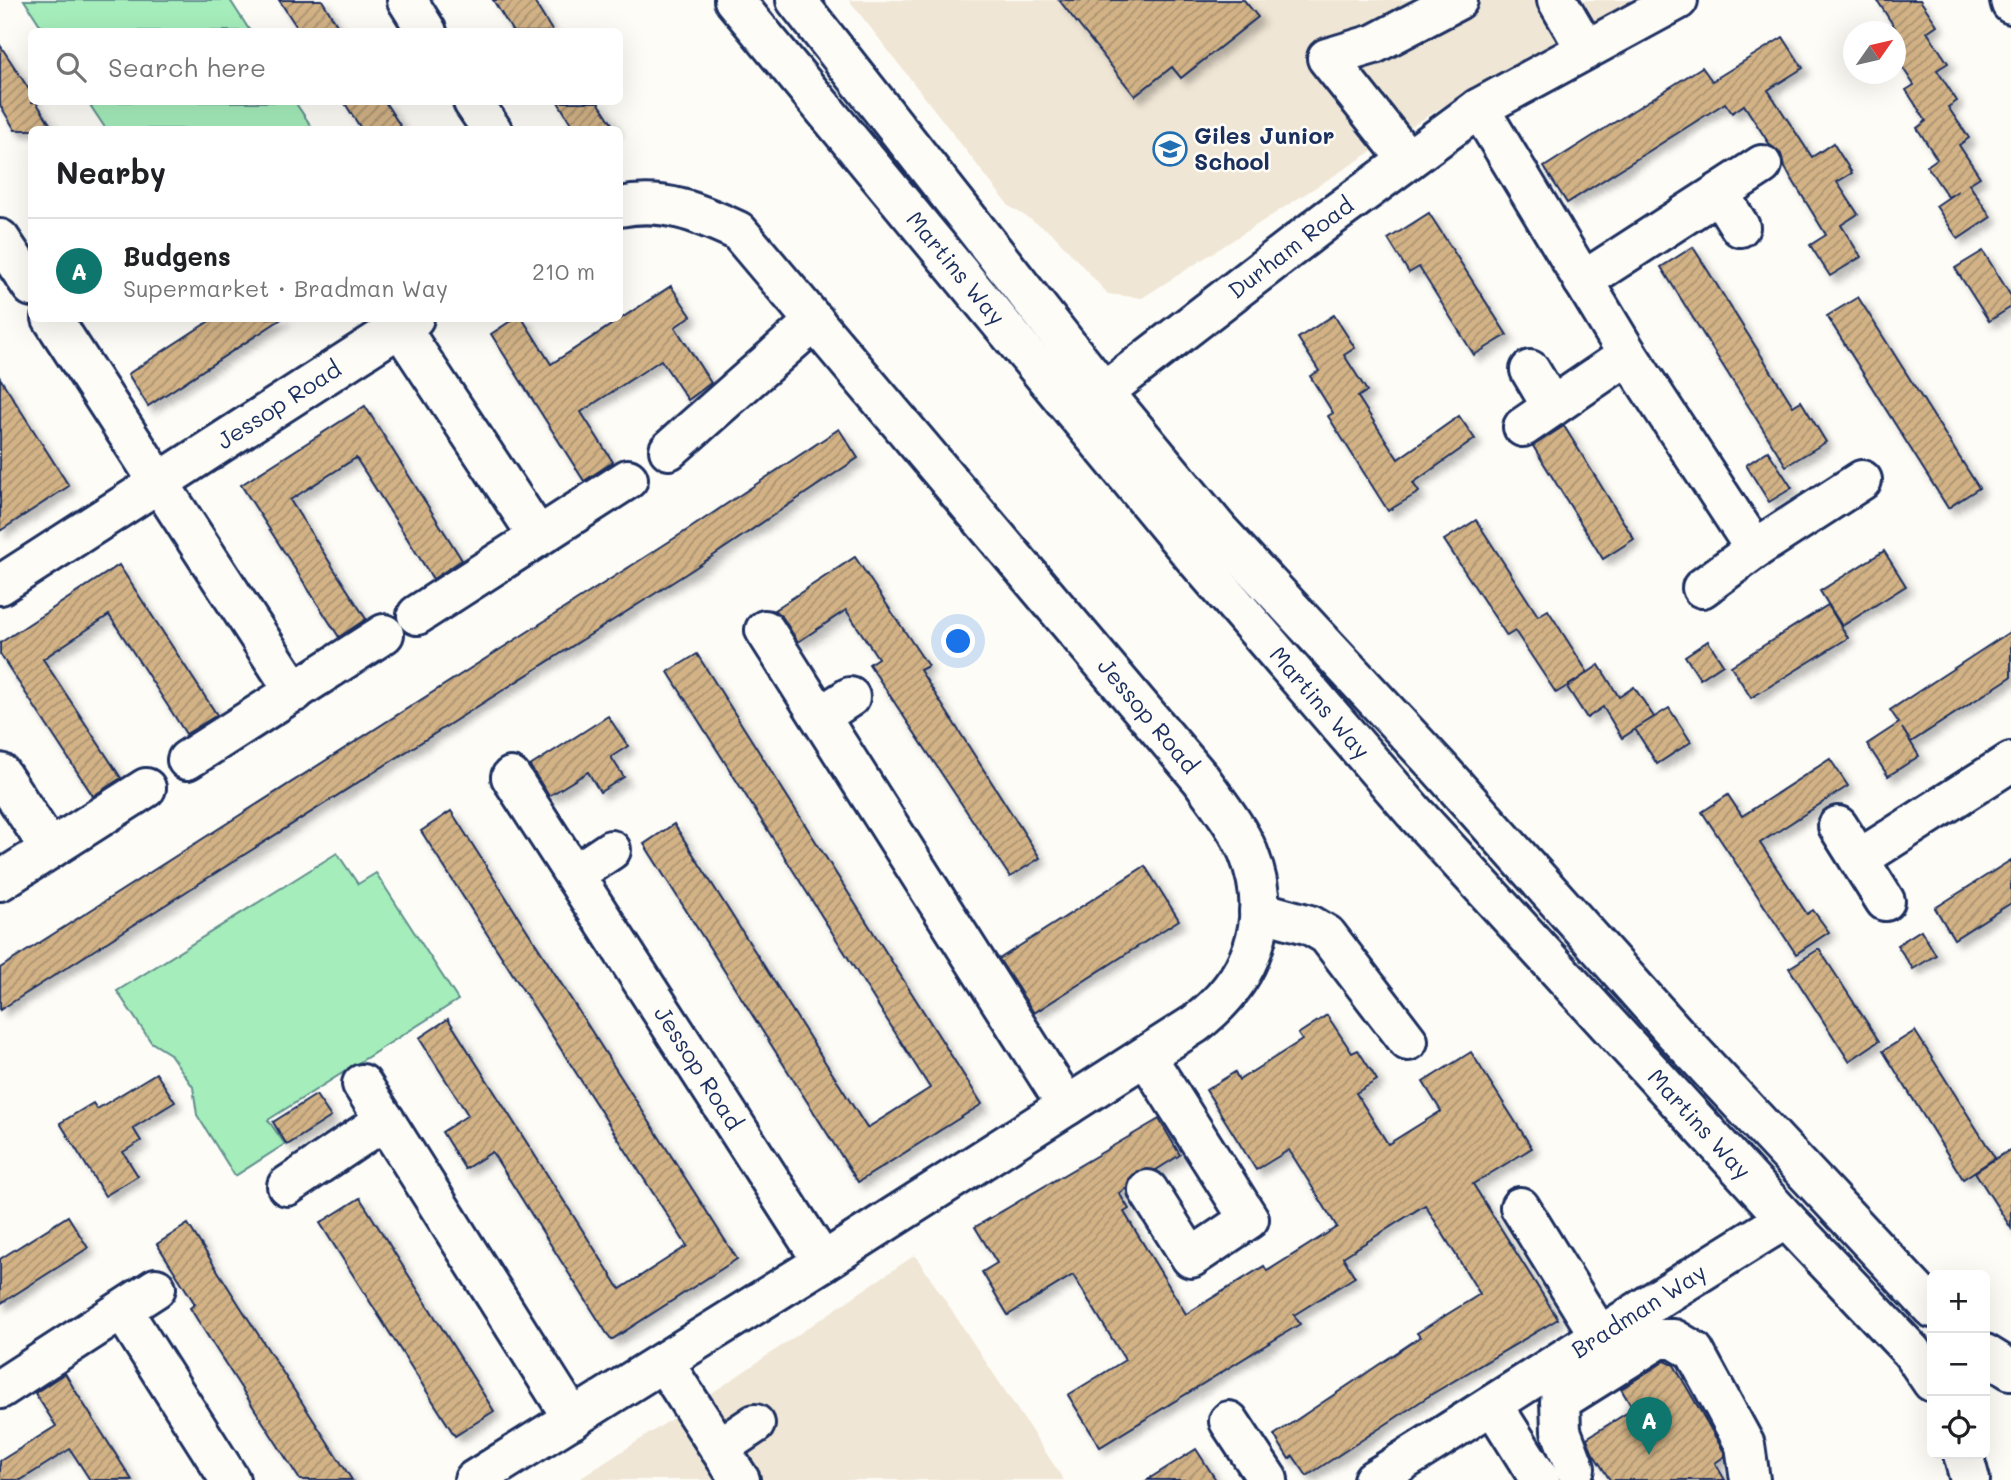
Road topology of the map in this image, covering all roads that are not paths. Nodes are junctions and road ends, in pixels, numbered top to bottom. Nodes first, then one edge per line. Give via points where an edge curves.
1 (407, 0) edge
2 (734, 0) edge
3 (796, 0) edge
4 (1458, 0) edge
5 (1556, 0) edge
6 (1678, 0) edge
7 (425, 28) edge
8 (1585, 48) junction
9 (475, 105) edge
10 (1479, 108) junction
11 (489, 126) edge
12 (1408, 160) junction
13 (1762, 165) dead end
14 (1719, 193) junction
15 (623, 206) edge
16 (1741, 227) dead end
17 (0, 239) edge
18 (28, 281) edge
19 (1583, 281) junction
20 (814, 321) junction
21 (55, 322) edge
22 (407, 323) edge
23 (1628, 355) junction
24 (1530, 370) dead end
25 (1104, 392) junction
26 (669, 450) dead end
27 (628, 479) dead end
28 (1862, 481) dead end
29 (160, 482) junction
30 (538, 536) junction
31 (1755, 550) junction
32 (0, 585) edge
33 (1702, 588) dead end
34 (417, 615) dead end
35 (765, 631) dead end
36 (384, 634) dead end
37 (295, 692) junction
38 (187, 760) dead end
39 (2011, 762) edge
40 (0, 773) edge
41 (511, 777) dead end
42 (146, 788) dead end
43 (1838, 826) dead end
44 (50, 849) junction
45 (611, 850) dead end
46 (1859, 859) junction
47 (575, 874) junction
48 (0, 881) edge
49 (1885, 901) dead end
50 (1259, 911) junction
51 (1408, 1041) dead end
52 (1146, 1056) junction
53 (362, 1084) dead end
54 (1067, 1106) junction
55 (385, 1120) junction
56 (286, 1186) dead end
57 (1148, 1190) dead end
58 (1520, 1207) dead end
59 (1786, 1219) junction
60 (823, 1262) junction
61 (156, 1288) dead end
62 (1927, 1303) edge
63 (123, 1311) junction
64 (1599, 1335) junction
65 (1990, 1357) edge
66 (664, 1363) junction
67 (2011, 1370) edge
68 (1927, 1374) edge
69 (0, 1389) edge
70 (1493, 1405) junction
71 (573, 1419) junction
72 (1229, 1421) dead end
73 (755, 1424) dead end
74 (719, 1448) junction
75 (1964, 1459) edge
76 (1567, 1477) edge
77 (230, 1480) edge
78 (474, 1480) edge
79 (740, 1480) edge
80 (1268, 1480) edge
81 (1373, 1480) edge
82 (1750, 1480) edge
83 (1970, 1480) edge

1 - 7 street
2 - 59 street, Martins Way via 1194,557 1394,790
3 - 25 street, Martins Way
4 - 12 street via 1374,44 1327,58
5 - 8 street
6 - 8 street, Durham Road
8 - 10 street, Durham Road
9 - 11 street
10 - 12 street, Durham Road
10 - 19 street
12 - 25 street, Durham Road
13 - 14 street
14 - 16 street
14 - 19 street
15 - 20 street, Jessop Road via 689,208 738,230
17 - 18 street
19 - 23 street
20 - 26 street
20 - 50 street, Jessop Road via 1201,779 1247,851 1256,878
21 - 29 street
22 - 29 street, Jessop Road
22 - 30 street, Jessop Road
23 - 24 street via 1538,417
23 - 31 street
25 - 62 street, Martins Way via 1220,532
27 - 30 street
28 - 31 street
29 - 32 street, Jessop Road
29 - 37 street
30 - 34 street
31 - 33 street
35 - 54 street via 835,707
36 - 37 street
37 - 38 street
39 - 46 street
40 - 44 street
41 - 47 street, Jessop Road
42 - 44 street
43 - 46 street
44 - 48 street
45 - 47 street
46 - 49 street
47 - 60 street, Jessop Road
50 - 51 street via 1310,925 1327,935
50 - 52 street, Jessop Road via 1253,950 1232,992 1195,1024
52 - 54 street, Jessop Road
52 - 57 street via 1249,1219 1191,1258
53 - 55 street
54 - 60 street, Jessop Road
55 - 56 street
55 - 71 street
58 - 64 street
59 - 64 street, Bradman Way
59 - 68 street, Martins Way via 1911,1351
60 - 66 street, Jessop Road
61 - 63 street
63 - 69 street
63 - 77 street
64 - 70 street, Bradman Way
65 - 67 street
66 - 71 street, Jessop Road
66 - 74 street
70 - 76 street
70 - 81 street, Bradman Way
71 - 78 street, Jessop Road
72 - 80 street
73 - 74 street
74 - 79 street
75 - 83 street
76 - 82 street via 1560,1401 1659,1339 1674,1339 1694,1351 1745,1445

